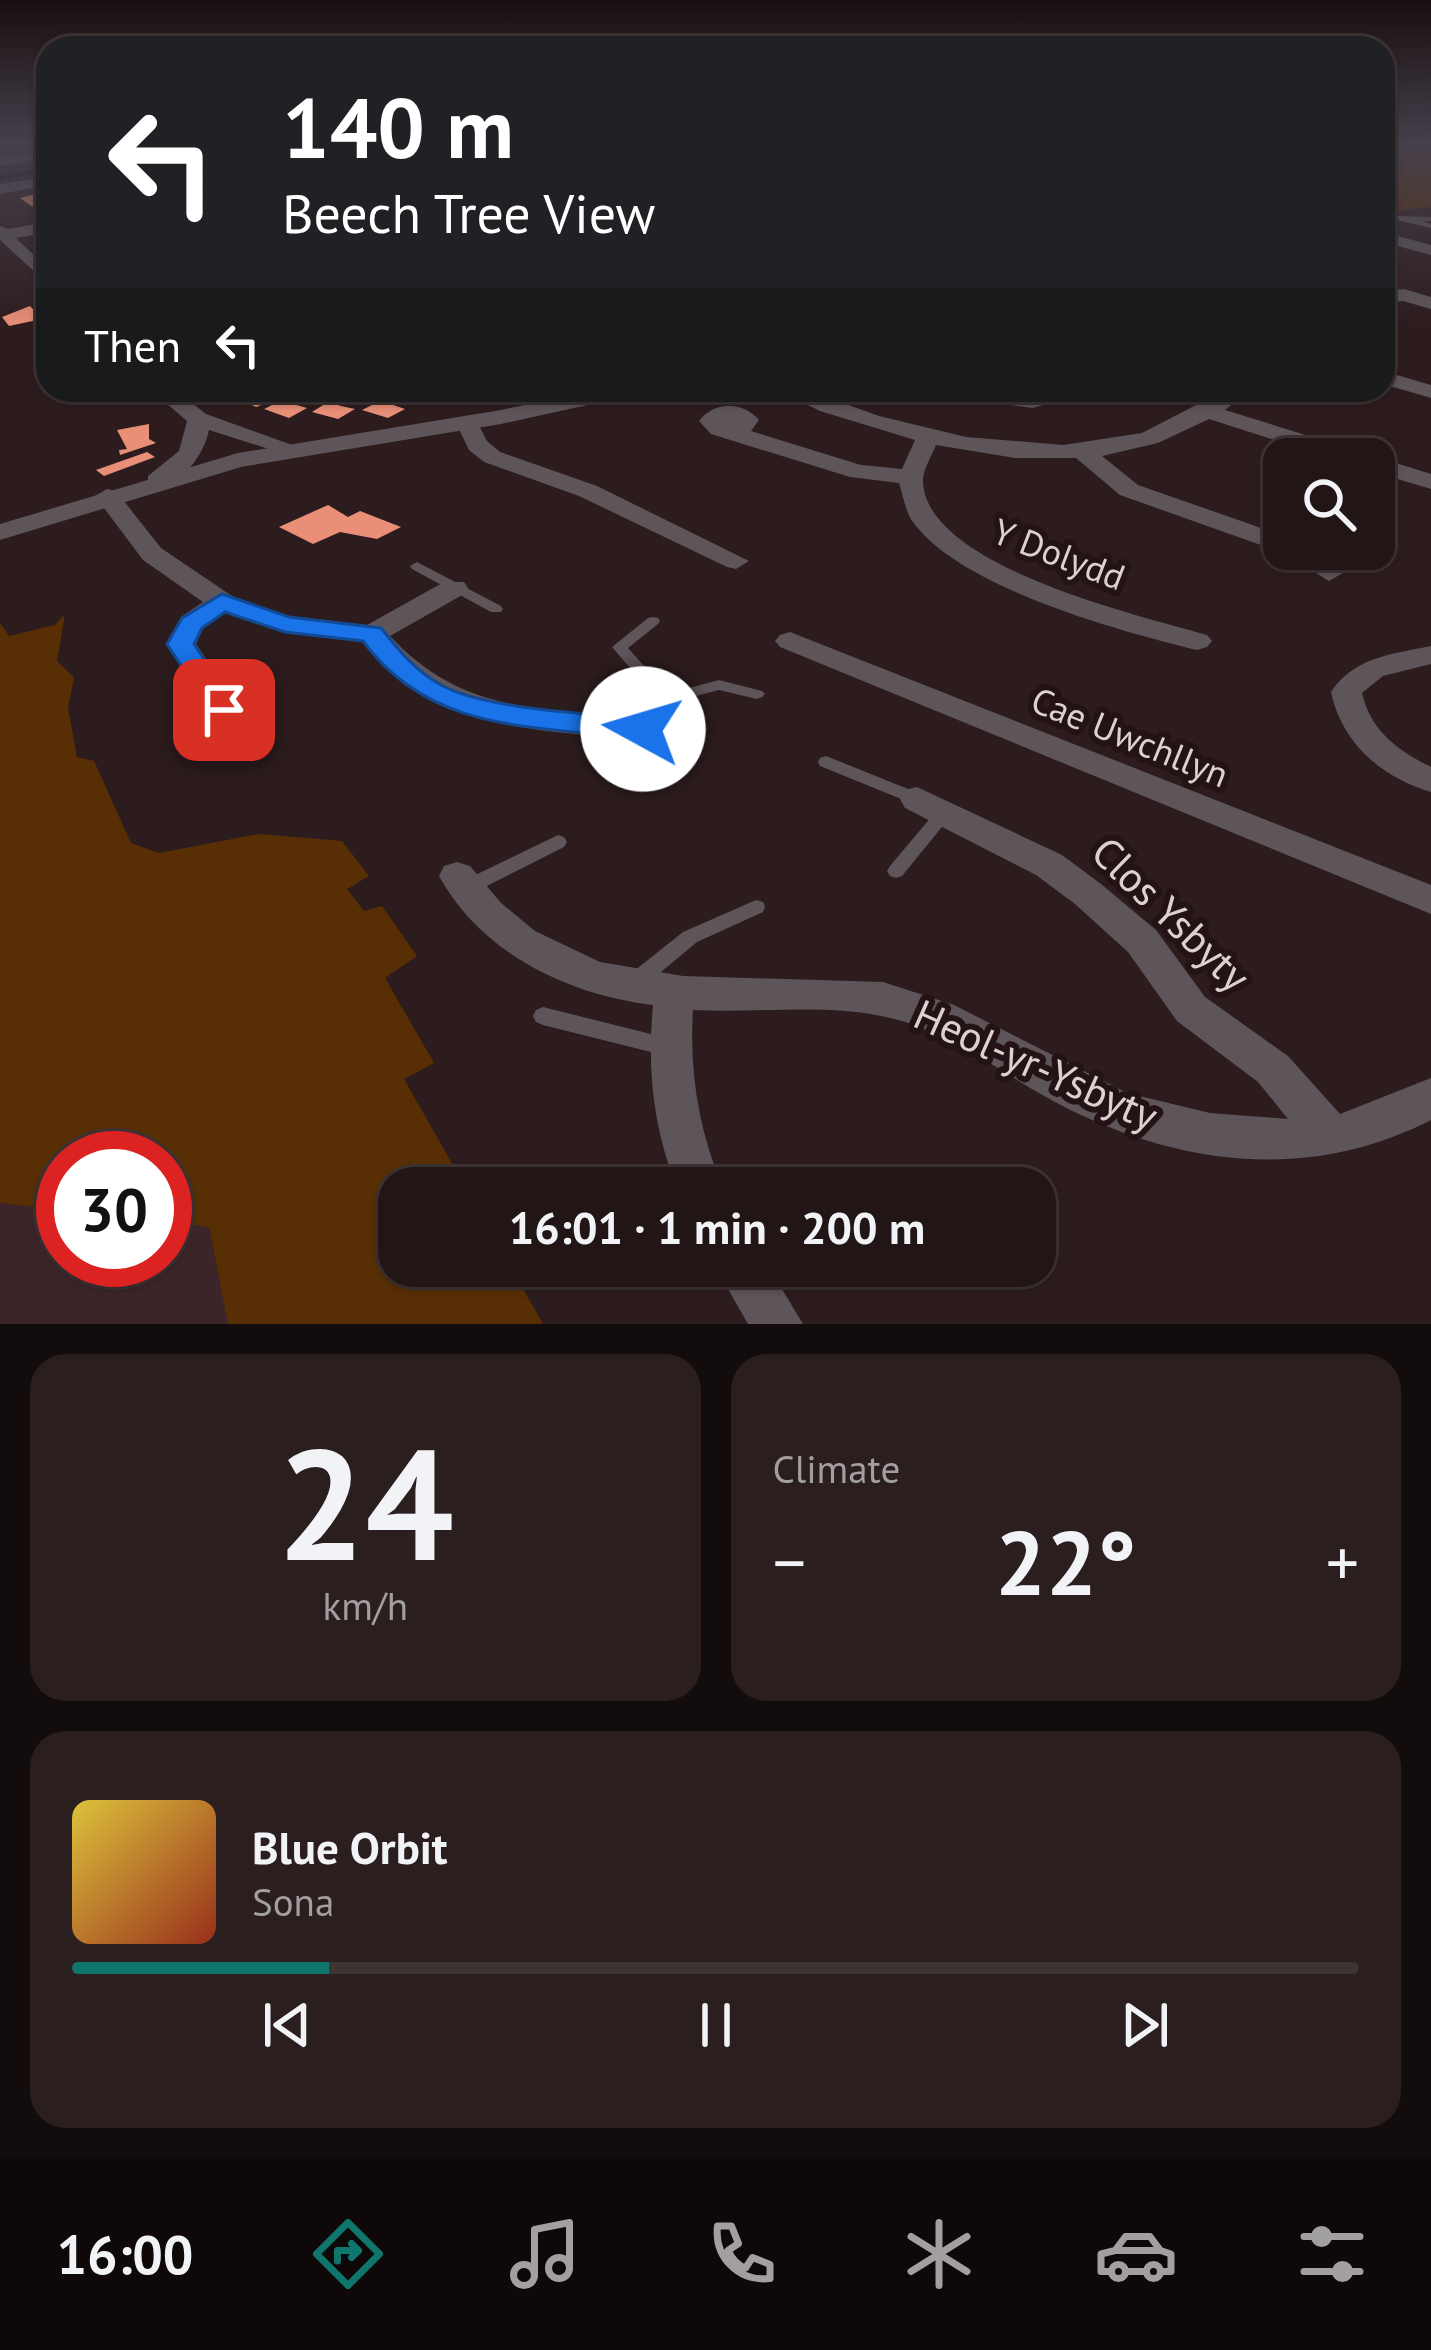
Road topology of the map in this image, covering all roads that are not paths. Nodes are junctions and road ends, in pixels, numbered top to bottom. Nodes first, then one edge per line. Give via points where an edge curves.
1 (1395, 220) edge
2 (1431, 222) edge
3 (36, 229) edge
4 (2, 233) edge
5 (1395, 240) edge
6 (1431, 250) edge
7 (36, 267) edge
8 (1395, 297) edge
9 (1431, 303) edge
10 (1395, 381) edge
11 (1431, 392) edge
12 (177, 402) edge
13 (544, 402) edge
14 (821, 402) edge
15 (830, 402) edge
16 (1223, 402) edge
17 (826, 404) junction
18 (1209, 412) junction
19 (198, 419) junction
20 (466, 423) junction
21 (726, 430) dead end
22 (928, 437) junction
23 (1291, 438) edge
24 (291, 449) junction
25 (1081, 451) junction
26 (1395, 471) edge
27 (909, 477) junction
28 (157, 481) junction
29 (1431, 482) edge
30 (107, 496) junction
31 (0, 532) edge
32 (1263, 538) edge
33 (736, 561) dead end
34 (417, 566) dead end
35 (454, 588) junction
36 (222, 602) junction
37 (496, 609) dead end
38 (653, 621) dead end
39 (372, 634) junction
40 (805, 637) dead end
41 (1197, 641) dead end
42 (1430, 656) edge
43 (757, 694) dead end
44 (647, 716) junction
45 (244, 738) dead end
46 (826, 762) dead end
47 (1431, 780) edge
48 (930, 806) junction
49 (558, 842) dead end
50 (896, 871) dead end
51 (461, 882) joint
52 (1431, 900) edge
53 (756, 907) dead end
54 (630, 987) junction
55 (674, 995) junction
56 (543, 1016) dead end
57 (670, 1048) junction
58 (1431, 1098) edge
59 (1330, 1137) junction
60 (691, 1167) edge
61 (753, 1287) edge
62 (778, 1324) edge

1 - 2 lane
3 - 4 street
4 - 7 street
5 - 6 street
8 - 9 street
10 - 11 street
12 - 19 street
13 - 20 street
14 - 17 street
15 - 17 street
16 - 18 street
17 - 22 street
18 - 23 street
18 - 25 street via 1146,440
19 - 24 street
19 - 28 street via 198,442
20 - 24 street
20 - 33 street via 492,457 703,534
21 - 27 street via 859,472
22 - 25 street
22 - 27 street
24 - 28 street
25 - 32 street via 1130,490
26 - 29 street
27 - 41 street, Y Dolydd via 930,529 969,560
28 - 30 street
30 - 31 street
30 - 36 street via 152,554
34 - 35 lane
35 - 37 lane
35 - 39 street
36 - 39 street via 285,624
36 - 45 street via 191,623 181,644
38 - 44 lane via 619,647 637,668
39 - 44 street via 395,664 462,706
40 - 52 street, Cae Uwchllyn
42 - 47 street via 1370,670 1346,692 1358,730
43 - 44 lane via 719,685
46 - 48 lane
48 - 50 lane
48 - 59 street, Clos Ysbyty via 1049,865 1088,895 1142,941 1191,1010 1273,1069
49 - 51 lane
51 - 54 street, Heol-yr-Ysbyty via 502,929 542,954
53 - 54 lane via 689,937
54 - 55 street, Heol-yr-Ysbyty
55 - 57 street
55 - 59 street, Heol-yr-Ysbyty via 882,999 958,1023 1097,1101 1174,1127
56 - 57 lane
57 - 60 street via 671,1095
58 - 59 street, Heol-yr-Ysbyty
61 - 62 street

